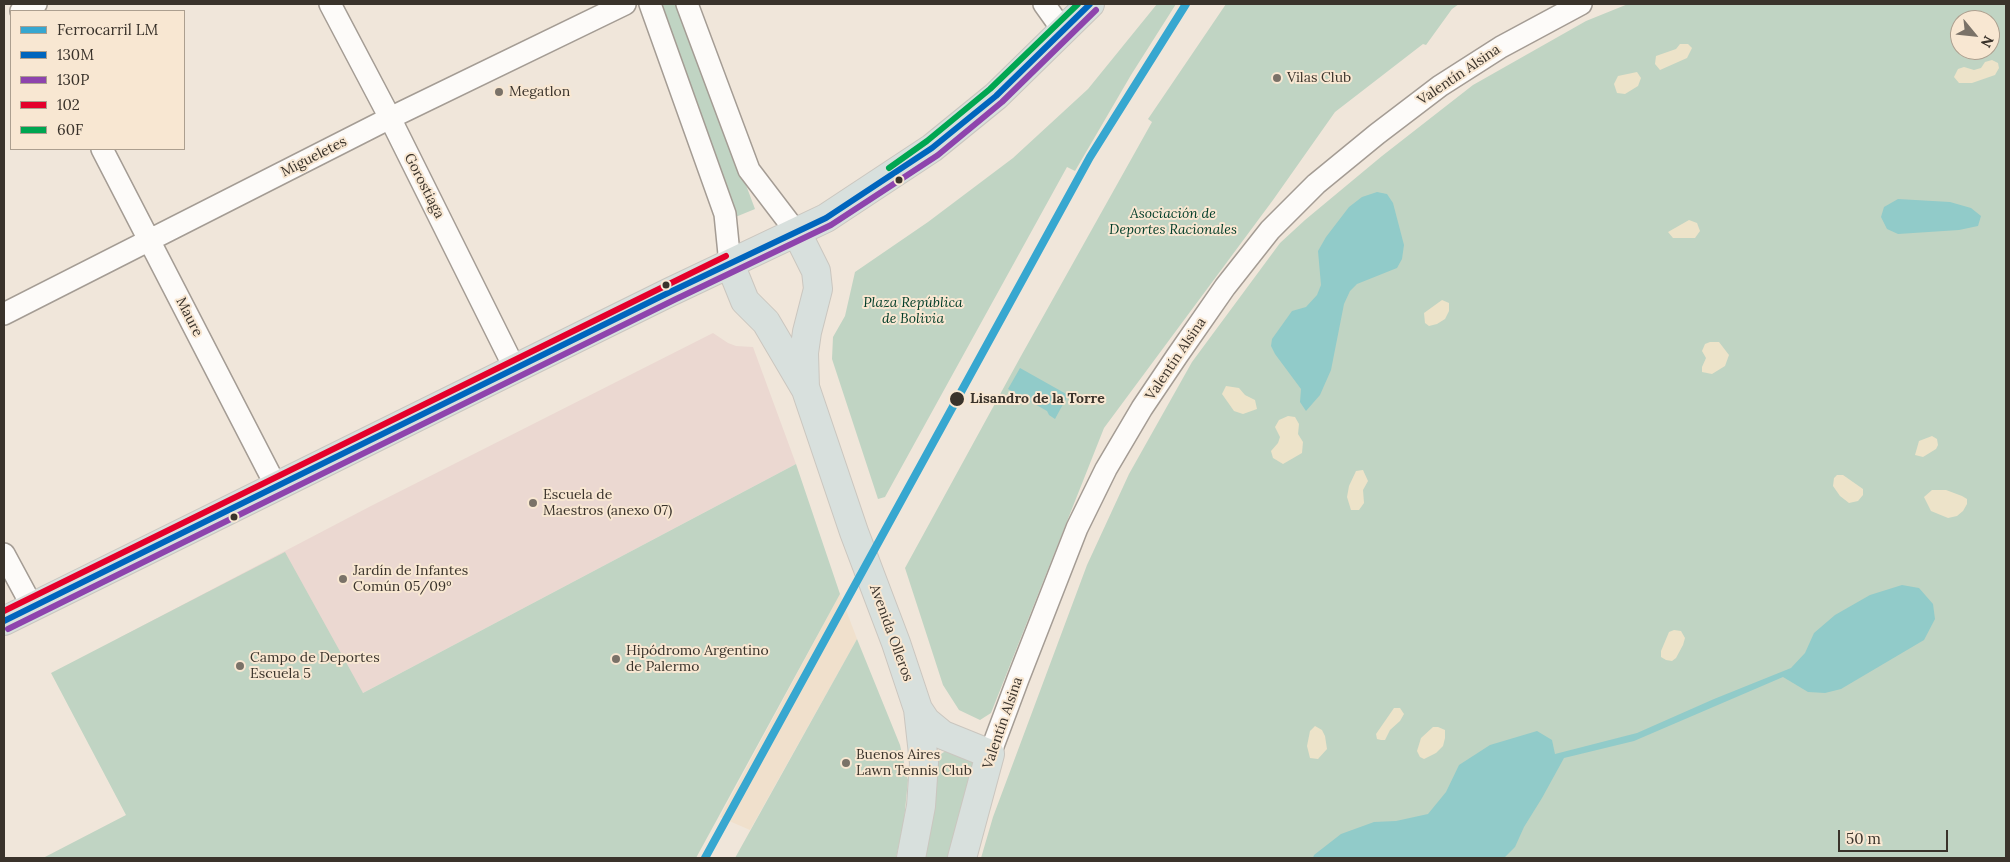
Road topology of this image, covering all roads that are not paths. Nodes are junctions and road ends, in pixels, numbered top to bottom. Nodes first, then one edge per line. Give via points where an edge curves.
1 (330, 4) edge
2 (626, 4) edge
3 (650, 4) edge
4 (687, 4) edge
5 (1044, 4) edge
6 (1090, 4) edge
7 (1581, 4) edge
8 (1064, 32) junction
9 (390, 118) junction
10 (103, 150) edge
11 (797, 233) junction
12 (149, 241) junction
13 (730, 264) junction
14 (812, 311) junction
15 (4, 314) edge
16 (766, 322) junction
17 (515, 369) junction
18 (806, 390) junction
19 (276, 486) junction
20 (4, 554) edge
21 (32, 606) junction
22 (4, 621) edge
23 (918, 709) junction
24 (957, 741) junction
25 (990, 754) junction
26 (924, 763) junction
27 (911, 858) edge
28 (962, 858) edge

1 - 9 street, Gorostiaga
2 - 9 street, Migueletes
3 - 13 street, Avenida Olleros via 725,214
4 - 11 street, Avenida Olleros via 749,170
5 - 8 street
6 - 8 main road
7 - 25 street, Valentín Alsina via 1501,47 1440,86 1377,134 1316,184 1270,230 1225,287 1142,408 1106,468 1077,528
8 - 11 main road via 996,96 932,148 826,218
9 - 12 street, Migueletes
9 - 17 street, Gorostiaga
10 - 12 street, Maure
11 - 13 main road
11 - 14 main road, Avenida Olleros via 816,271 818,289
12 - 15 street, Migueletes
12 - 19 street, Maure
13 - 16 main road, Avenida Olleros via 745,301
13 - 17 main road
14 - 16 main road via 792,323
14 - 18 main road, Avenida Olleros via 804,353
16 - 18 main road, Avenida Olleros
17 - 19 main road
18 - 23 main road, Avenida Olleros
19 - 21 main road
20 - 21 street
21 - 22 main road
23 - 24 main road, Avenida Olleros via 932,727
23 - 26 main road
24 - 25 main road, Avenida Olleros
24 - 26 main road via 938,744
25 - 28 main road, Valentín Alsina
26 - 27 main road via 917,834

